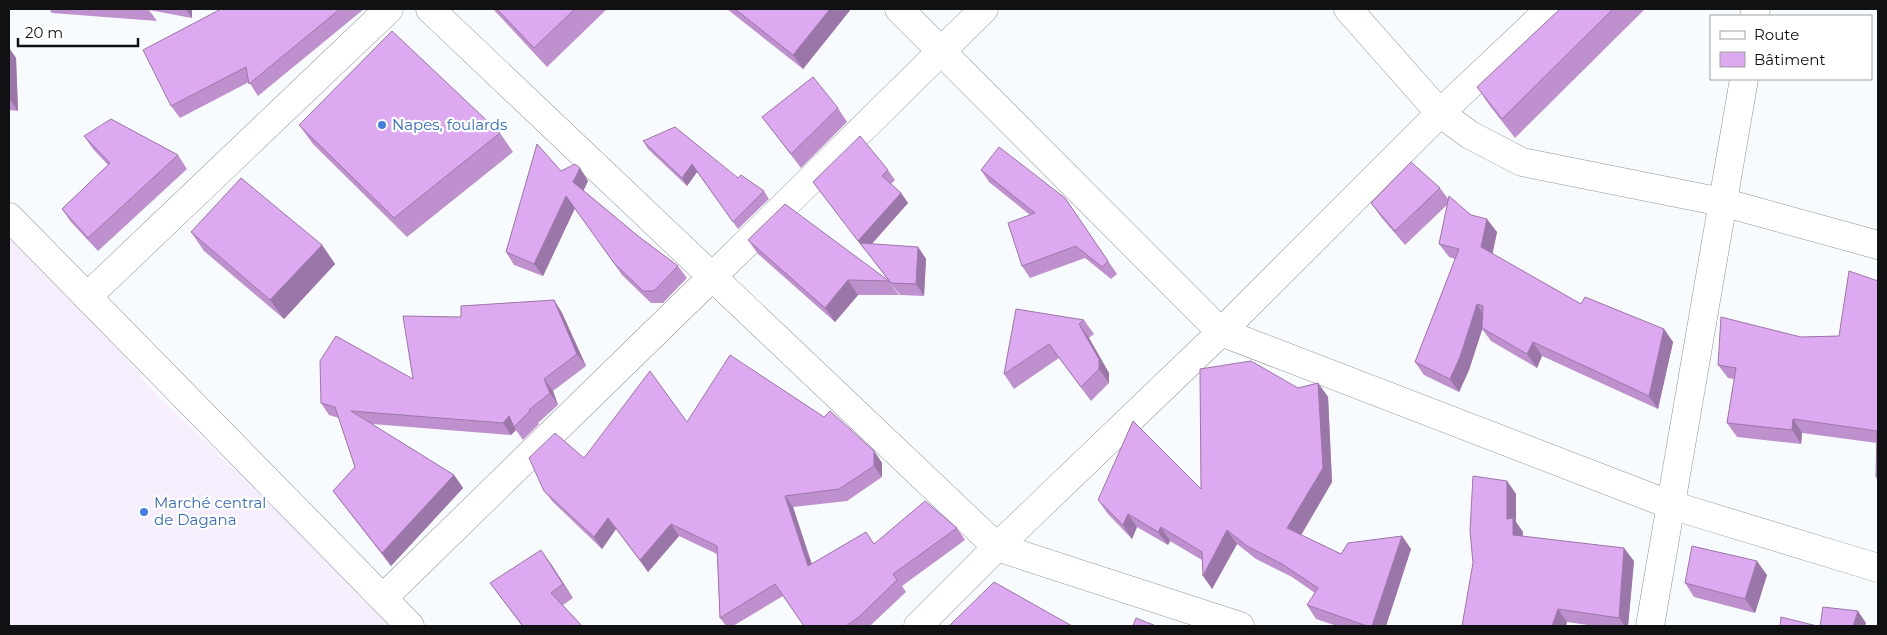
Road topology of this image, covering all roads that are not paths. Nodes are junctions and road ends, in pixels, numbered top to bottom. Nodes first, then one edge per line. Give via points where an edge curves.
1 (389, 9) edge
2 (430, 9) edge
3 (899, 9) edge
4 (984, 9) edge
5 (1348, 9) edge
6 (1550, 9) edge
7 (941, 51) junction
8 (1744, 80) edge
9 (1440, 113) junction
10 (1722, 202) junction
11 (9, 217) edge
12 (1878, 245) edge
13 (712, 277) junction
14 (87, 297) junction
15 (1221, 332) junction
16 (1671, 506) junction
17 (998, 547) junction
18 (1878, 568) edge
19 (383, 598) junction
20 (1230, 625) edge
21 (410, 626) edge
22 (918, 626) edge
23 (1650, 626) edge

1 - 14 street
2 - 13 street
3 - 7 street
4 - 7 street
5 - 9 street
6 - 9 street
7 - 13 street
7 - 15 street
8 - 10 street
9 - 10 street via 1470,135 1522,162
9 - 15 street
10 - 12 street
10 - 16 street
11 - 14 street
13 - 17 street
13 - 19 street
14 - 19 street
15 - 16 street
15 - 17 street
16 - 18 street
16 - 23 street
17 - 20 street
17 - 22 street
19 - 21 street

